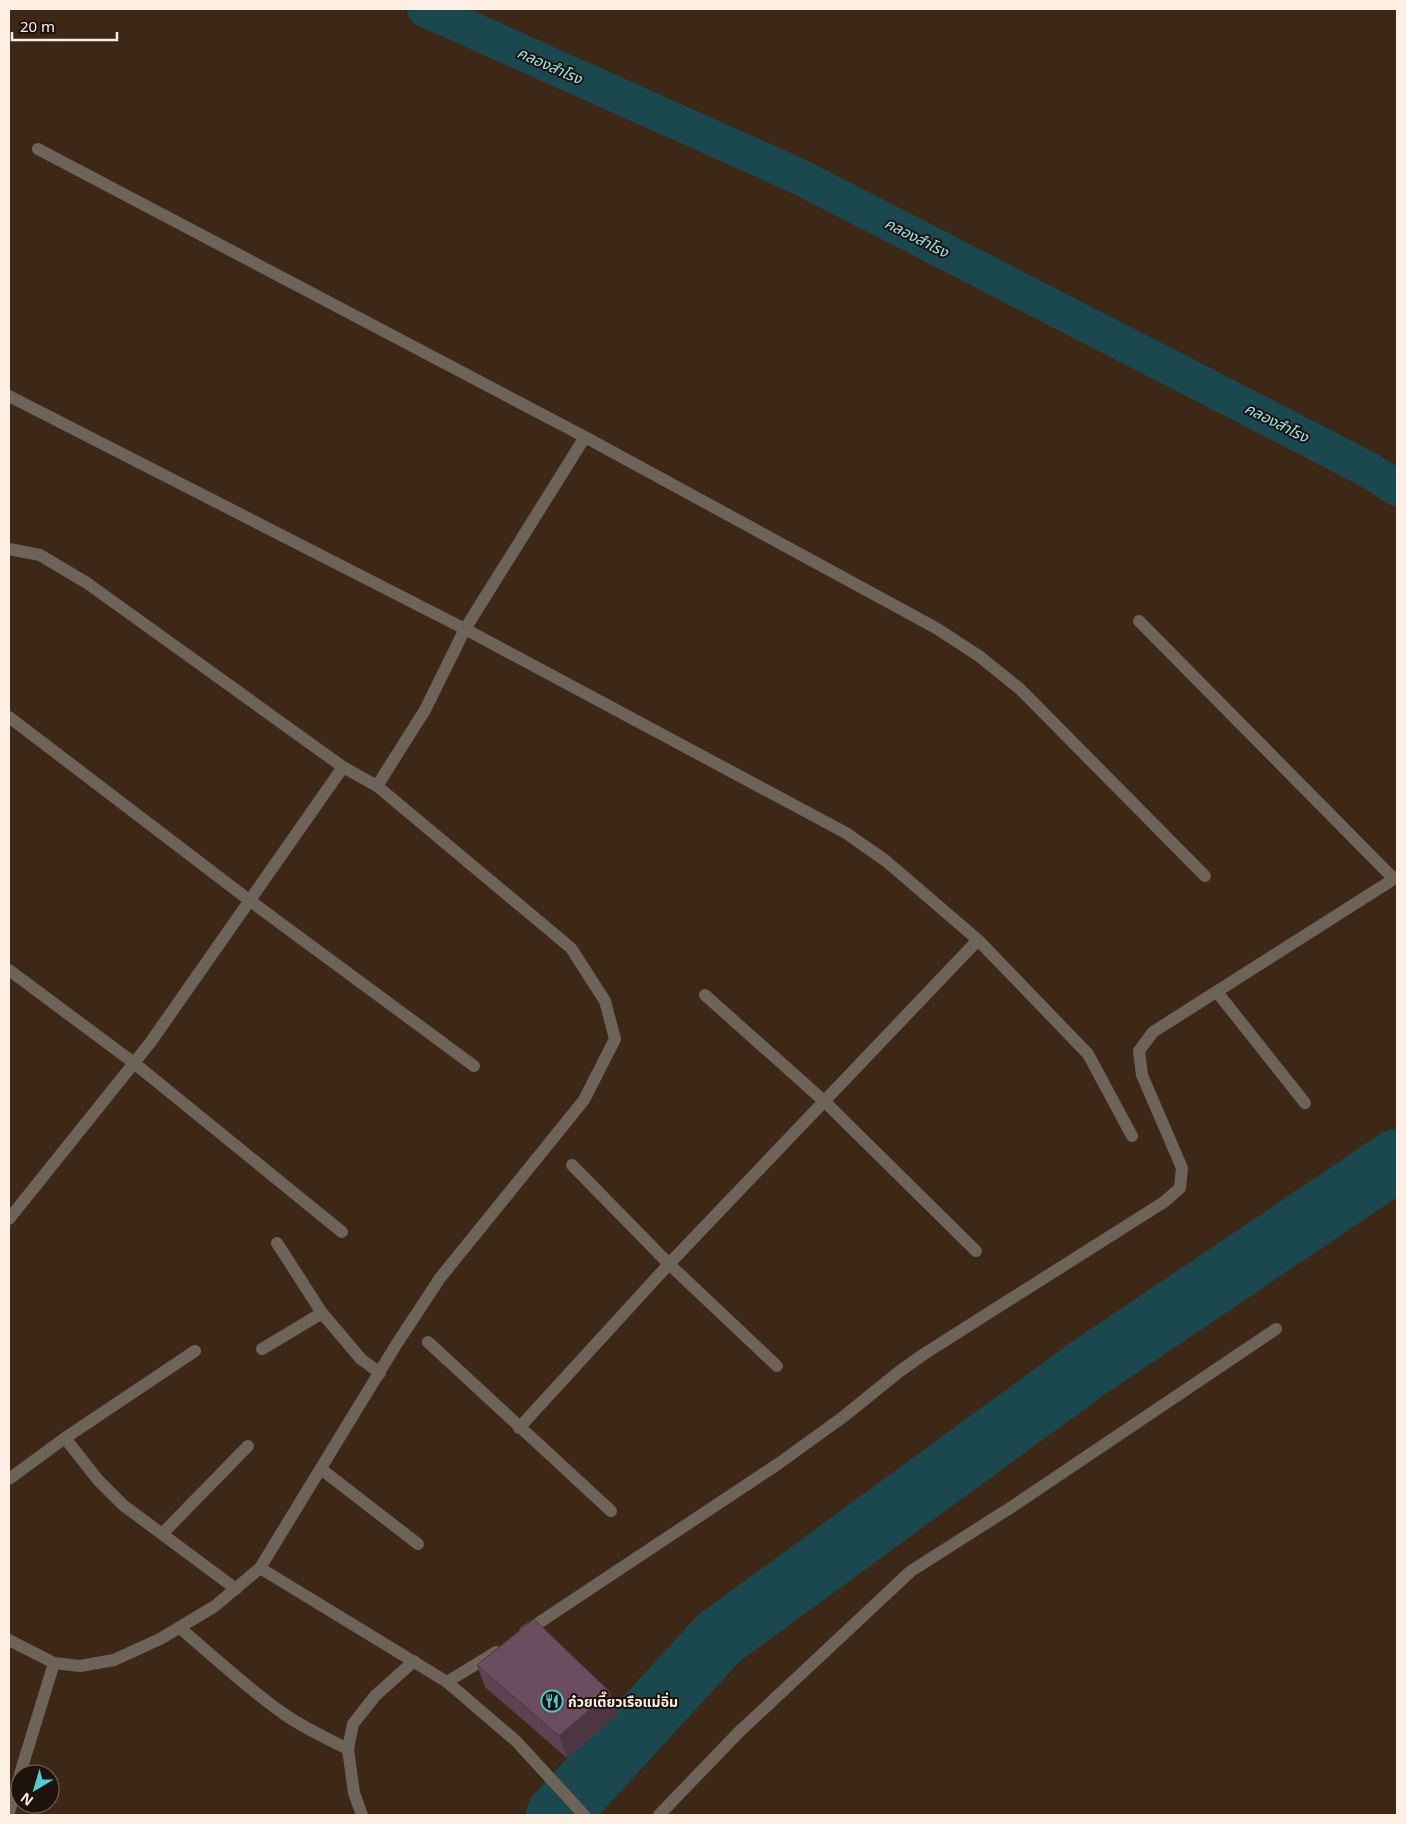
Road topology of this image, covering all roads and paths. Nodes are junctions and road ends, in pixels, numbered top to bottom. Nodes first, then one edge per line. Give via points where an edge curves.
1 (38, 148) dead end
2 (9, 396) edge
3 (584, 437) junction
4 (9, 549) edge
5 (1139, 621) dead end
6 (465, 629) junction
7 (9, 718) edge
8 (343, 767) junction
9 (377, 786) junction
10 (1205, 876) dead end
11 (1396, 878) edge
12 (250, 900) junction
13 (978, 940) junction
14 (9, 970) edge
15 (1217, 992) junction
16 (705, 994) dead end
17 (134, 1063) junction
18 (474, 1066) dead end
19 (825, 1102) junction
20 (1305, 1103) dead end
21 (1132, 1136) dead end
22 (572, 1166) dead end
23 (11, 1212) edge
24 (342, 1232) dead end
25 (277, 1243) dead end
26 (976, 1251) dead end
27 (670, 1264) junction
28 (322, 1313) junction
29 (1276, 1329) dead end
30 (428, 1342) dead end
31 (262, 1349) dead end
32 (195, 1351) dead end
33 (777, 1366) dead end
34 (380, 1373) junction
35 (520, 1428) junction
36 (65, 1438) junction
37 (248, 1446) dead end
38 (321, 1469) junction
39 (9, 1480) edge
40 (611, 1511) dead end
41 (162, 1534) junction
42 (418, 1544) dead end
43 (260, 1568) junction
44 (236, 1589) junction
45 (180, 1628) junction
46 (9, 1640) edge
47 (414, 1661) junction
48 (54, 1663) junction
49 (447, 1682) junction
50 (348, 1749) junction
51 (23, 1764) edge
52 (362, 1815) edge
53 (584, 1815) edge
54 (659, 1815) edge

1 - 3 street
2 - 6 street
3 - 6 street
3 - 10 street via 936,628 978,656 1020,689
4 - 8 street via 40,555 86,583
5 - 11 street
6 - 9 street via 425,710
6 - 13 street via 846,833 886,861
7 - 12 street
8 - 9 street
8 - 12 street
9 - 34 street via 571,948 605,1001 615,1039 584,1100 440,1278
11 - 15 street
12 - 17 street
12 - 18 street
13 - 19 street
13 - 21 street via 1088,1054
14 - 17 street
15 - 20 street
15 - 49 street via 1153,1032 1139,1051 1142,1075 1182,1168 1180,1188 1164,1202 964,1328 778,1464
16 - 19 street
17 - 23 street
17 - 24 street
19 - 26 street
19 - 27 street
22 - 27 street
25 - 28 street
27 - 33 street
27 - 35 street
28 - 31 street
28 - 34 street via 360,1358
29 - 54 street via 911,1571 739,1732
30 - 35 street
32 - 36 street
34 - 38 street
35 - 40 street
36 - 39 street
36 - 41 street via 98,1480 123,1505
37 - 41 street
38 - 42 street
38 - 43 street
41 - 44 street
43 - 44 street
43 - 47 street
44 - 45 street
45 - 48 street via 114,1660 80,1666
45 - 50 street via 284,1714
46 - 48 street
47 - 49 street
47 - 50 street via 375,1696 353,1724
48 - 51 street
49 - 53 street via 516,1742
50 - 52 street via 354,1793

